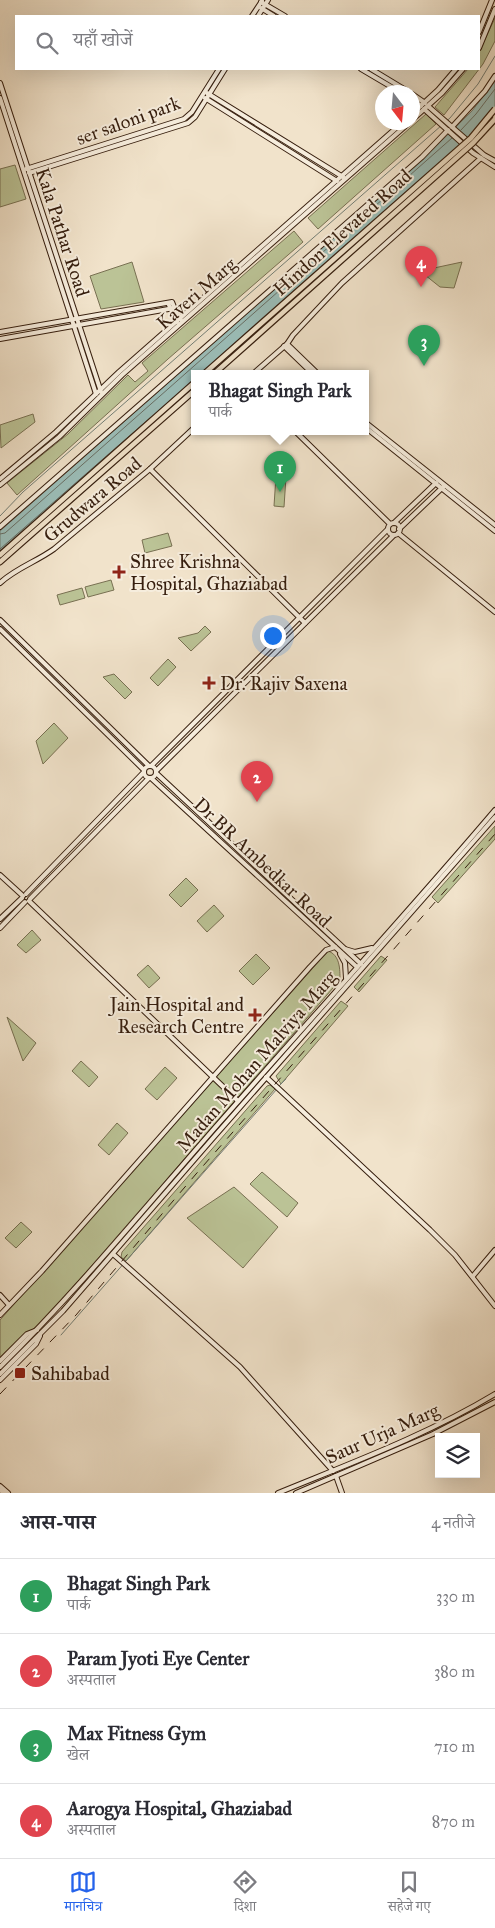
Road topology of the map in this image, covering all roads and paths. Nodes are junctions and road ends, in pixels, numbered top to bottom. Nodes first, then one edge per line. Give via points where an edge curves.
1 (268, 0) edge
2 (492, 0) edge
3 (263, 2) edge
4 (260, 8) junction
5 (495, 9) edge
6 (253, 15) edge
7 (258, 15) edge
8 (272, 15) edge
9 (283, 15) edge
10 (480, 30) edge
11 (480, 46) edge
12 (218, 70) edge
13 (224, 70) edge
14 (363, 70) edge
15 (374, 70) edge
16 (455, 70) edge
17 (462, 70) edge
18 (495, 76) edge
19 (0, 83) edge
20 (388, 85) edge
21 (398, 85) edge
22 (207, 93) junction
23 (0, 98) edge
24 (204, 98) junction
25 (420, 102) edge
26 (420, 104) edge
27 (424, 106) junction
28 (420, 109) edge
29 (495, 110) edge
30 (420, 111) edge
31 (495, 119) edge
32 (450, 128) junction
33 (395, 130) edge
34 (400, 130) edge
35 (474, 151) junction
36 (481, 158) junction
37 (495, 161) edge
38 (495, 166) edge
39 (26, 172) junction
40 (344, 178) junction
41 (339, 182) junction
42 (172, 309) junction
43 (74, 319) junction
44 (180, 322) junction
45 (77, 326) junction
46 (0, 332) edge
47 (0, 339) edge
48 (286, 345) junction
49 (208, 370) edge
50 (218, 370) edge
51 (257, 370) edge
52 (309, 370) edge
53 (314, 370) edge
54 (191, 386) edge
55 (100, 394) junction
56 (191, 394) edge
57 (369, 426) edge
58 (191, 431) edge
59 (369, 431) edge
60 (299, 435) edge
61 (150, 469) junction
62 (0, 478) edge
63 (437, 481) junction
64 (0, 485) edge
65 (444, 486) junction
66 (392, 523) junction
67 (495, 526) edge
68 (0, 527) edge
69 (388, 529) junction
70 (495, 531) edge
71 (397, 532) junction
72 (0, 555) edge
73 (0, 562) edge
74 (0, 583) edge
75 (495, 612) edge
76 (299, 618) junction
77 (0, 620) edge
78 (305, 623) junction
79 (0, 629) edge
80 (150, 766) junction
81 (144, 771) junction
82 (156, 772) junction
83 (150, 778) junction
84 (495, 810) edge
85 (495, 817) edge
86 (0, 875) edge
87 (23, 896) junction
88 (28, 901) junction
89 (0, 920) edge
90 (0, 928) edge
91 (338, 948) junction
92 (374, 948) junction
93 (358, 965) junction
94 (362, 969) junction
95 (345, 980) junction
96 (266, 1077) junction
97 (213, 1078) junction
98 (238, 1102) junction
99 (495, 1250) edge
100 (113, 1254) junction
101 (473, 1276) junction
102 (0, 1295) edge
103 (9, 1305) junction
104 (495, 1306) edge
105 (0, 1315) edge
106 (37, 1330) junction
107 (40, 1334) junction
108 (31, 1340) junction
109 (0, 1361) edge
110 (0, 1367) edge
111 (0, 1374) edge
112 (0, 1380) edge
113 (495, 1394) edge
114 (495, 1402) edge
115 (332, 1471) junction
116 (336, 1476) junction
117 (0, 1486) edge
118 (0, 1490) edge
119 (4, 1493) edge
120 (8, 1493) edge
121 (278, 1493) edge
122 (296, 1493) edge
123 (342, 1493) edge

1 - 3 street
2 - 10 street
3 - 4 street
3 - 9 street
4 - 6 street
4 - 7 street
4 - 8 street
5 - 11 street
12 - 22 street, ser saloni park
13 - 22 street
14 - 20 street
15 - 21 street
16 - 27 street, Kaveri Marg
17 - 27 street, Kaveri Marg
18 - 32 street
19 - 39 street, Kala Pathar Road
22 - 24 street
22 - 40 street
23 - 39 street, Kala Pathar Road
24 - 39 street via 195,117 188,123
24 - 41 street
25 - 27 street
26 - 27 street
27 - 28 street, Kaveri Marg
27 - 30 street, Kaveri Marg
27 - 32 street
29 - 49 highway, Hindon Elevated Road, bridge via 471,138
31 - 50 highway, Hindon Elevated Road, bridge via 474,143
32 - 35 street, bridge
32 - 68 street
33 - 40 street, Kaveri Marg
34 - 40 street, Kaveri Marg
35 - 36 street
35 - 37 street
36 - 38 street
36 - 48 street via 342,283
39 - 43 street, Kala Pathar Road
40 - 41 street, Kaveri Marg
41 - 44 street, Kaveri Marg
42 - 43 street via 170,302
42 - 44 street
42 - 45 street
43 - 45 street, Kala Pathar Road
43 - 46 street
44 - 55 street, Kaveri Marg
45 - 47 street
45 - 55 street, Kala Pathar Road
48 - 51 street
48 - 52 street
48 - 53 street
54 - 72 highway
55 - 62 street, Kaveri Marg
55 - 64 street, Kaveri Marg via 59,437
56 - 73 highway
57 - 63 street
58 - 61 street, Grudwara Road
59 - 63 street
60 - 66 street
61 - 74 street, Grudwara Road via 54,549 12,572
61 - 76 street
63 - 65 street
63 - 66 street
65 - 67 street
65 - 70 street
65 - 71 street
66 - 69 street
66 - 71 street via 398,524
69 - 71 street via 390,534
69 - 76 street
71 - 75 street
71 - 78 street
76 - 78 street
76 - 80 street
77 - 80 street
78 - 82 street
79 - 81 street
80 - 81 street
80 - 82 street, Dr BR Ambedkar Road
81 - 83 street, Dr BR Ambedkar Road
81 - 87 street
82 - 83 street
82 - 91 street, Dr BR Ambedkar Road
83 - 88 street
83 - 91 street, Dr BR Ambedkar Road
84 - 92 street, Madan Mohan Malviya Marg
85 - 94 street, Madan Mohan Malviya Marg
86 - 87 street
87 - 88 street
87 - 88 street
87 - 89 street
88 - 90 street
88 - 97 street
91 - 92 street via 355,952
91 - 93 street, Dr BR Ambedkar Road
91 - 95 street via 345,963
91 - 97 street via 326,950
92 - 93 street, Madan Mohan Malviya Marg
93 - 94 street, Dr BR Ambedkar Road
93 - 95 street, Madan Mohan Malviya Marg
94 - 96 street, Madan Mohan Malviya Marg
95 - 98 street, Madan Mohan Malviya Marg
96 - 100 street, Madan Mohan Malviya Marg
96 - 101 street via 430,1230
97 - 98 street
97 - 103 street
98 - 106 street, Madan Mohan Malviya Marg
99 - 101 street
100 - 107 street, Madan Mohan Malviya Marg
100 - 115 street via 240,1367
101 - 104 street
102 - 103 street
103 - 105 street
106 - 108 street
106 - 109 street via 27,1334
107 - 108 street
107 - 112 street via 36,1344
108 - 110 street
108 - 111 street
113 - 115 street, Saur Urja Marg via 440,1424
114 - 116 street, Saur Urja Marg via 439,1431
115 - 121 street, Saur Urja Marg
116 - 122 street, Saur Urja Marg
116 - 123 street
117 - 120 street
118 - 119 street

